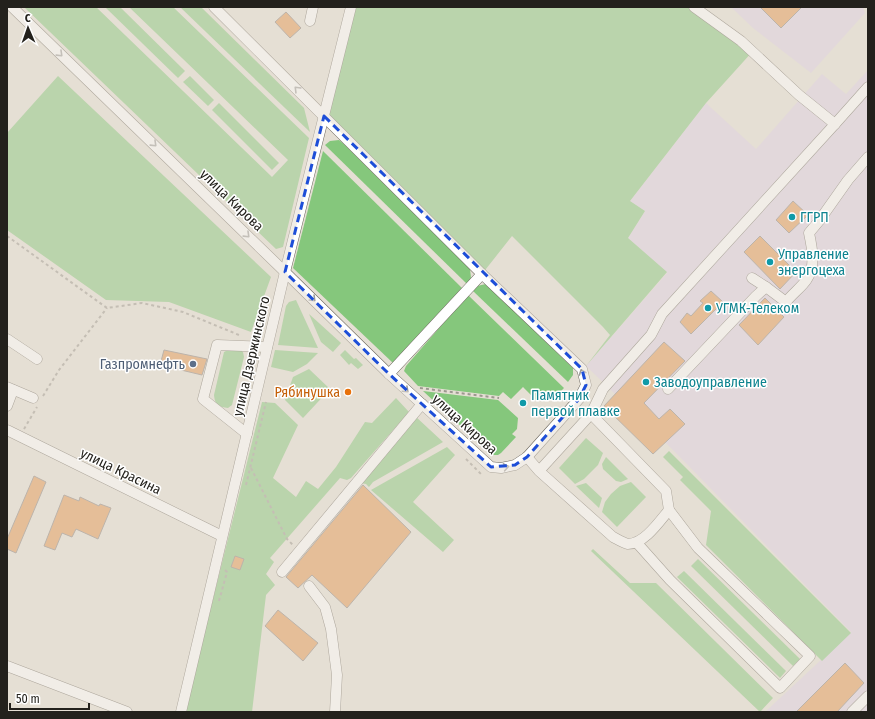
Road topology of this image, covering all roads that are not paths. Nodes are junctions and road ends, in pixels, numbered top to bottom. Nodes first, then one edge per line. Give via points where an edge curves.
1 (12, 7) edge
2 (214, 7) edge
3 (313, 7) edge
4 (351, 7) edge
5 (694, 7) edge
6 (310, 22) dead end
7 (868, 87) edge
8 (324, 116) junction
9 (835, 124) junction
10 (868, 157) edge
11 (285, 272) junction
12 (482, 274) junction
13 (752, 278) dead end
14 (766, 287) junction
15 (7, 339) edge
16 (268, 347) junction
17 (37, 359) dead end
18 (389, 374) junction
19 (10, 388) edge
20 (668, 389) dead end
21 (38, 399) road end
22 (422, 404) junction
23 (7, 406) edge
24 (591, 414) junction
25 (7, 430) edge
26 (247, 434) junction
27 (527, 457) junction
28 (539, 471) junction
29 (669, 510) junction
30 (222, 536) junction
31 (636, 542) junction
32 (282, 572) dead end
33 (309, 586) dead end
34 (7, 666) edge
35 (868, 696) edge
36 (127, 712) edge
37 (181, 712) edge
38 (335, 712) edge
39 (852, 712) edge

1 -> 11 street, улица Кирова
8 -> 2 street, улица Кирова
3 - 6 street
4 - 8 street, улица Дзержинского
5 - 9 street via 741,41 799,95
7 - 9 street
8 - 11 street, улица Дзержинского
8 - 12 street, улица Кирова
9 - 24 street via 662,314 652,335 603,388
10 - 14 street via 809,233 812,270 807,280 786,302
11 - 16 street, улица Дзержинского
11 -> 18 street, улица Кирова
12 - 18 street
27 -> 12 street, улица Кирова via 579,399 586,385 582,369
13 - 14 street
14 - 20 street
15 - 17 street
16 - 26 street, улица Дзержинского
16 - 26 street via 217,345 203,400
18 -> 22 street, улица Кирова
19 - 21 street
19 - 23 street
22 -> 27 street, улица Кирова via 491,467 515,465
22 - 32 street
24 - 28 street
24 - 29 street via 666,491
25 - 30 street, улица Красина
26 - 30 street, улица Дзержинского
27 - 28 street
28 - 31 street via 613,537 626,544
29 - 31 street via 648,534
29 - 31 street via 698,548 810,656 780,688 670,580
30 - 37 street, улица Дзержинского
33 - 38 street via 325,607 331,630 337,675
34 - 36 street
35 - 39 street

